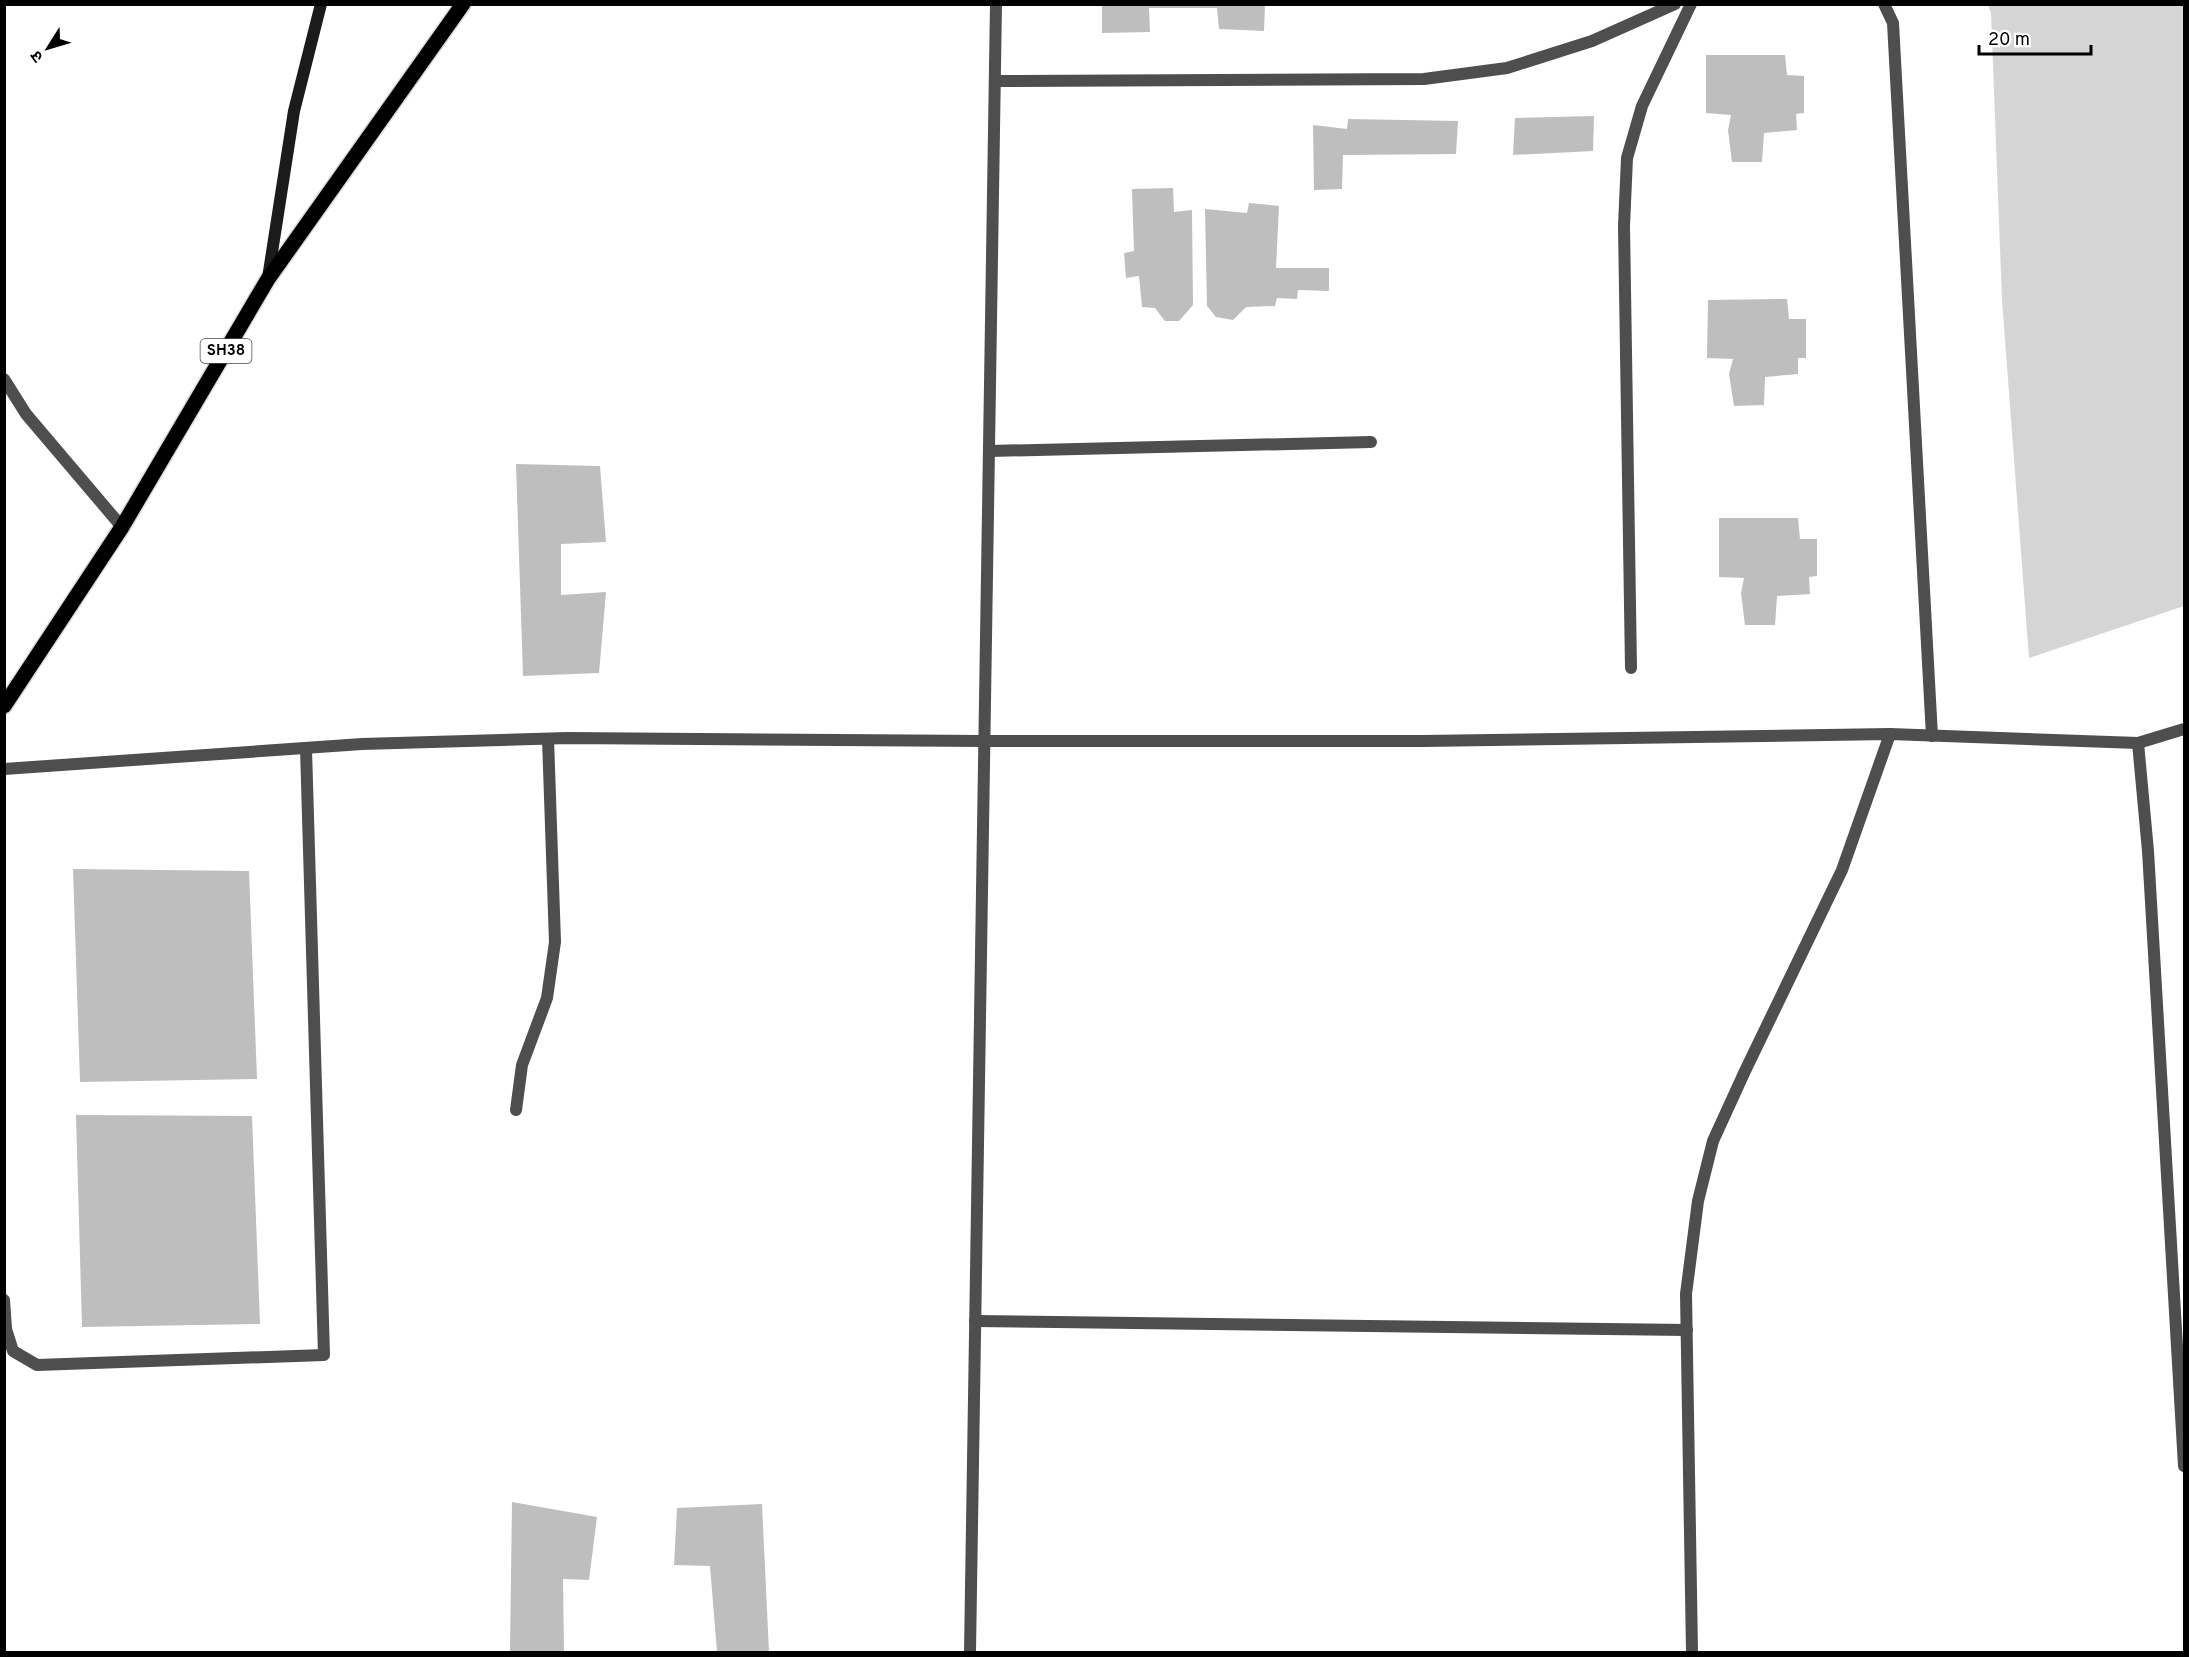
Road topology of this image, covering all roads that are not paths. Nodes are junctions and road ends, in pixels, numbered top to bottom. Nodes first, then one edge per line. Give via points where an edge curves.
1 (321, 4) edge
2 (463, 4) edge
3 (996, 4) edge
4 (1675, 4) edge
5 (1691, 4) edge
6 (1884, 4) edge
7 (995, 81) junction
8 (268, 279) junction
9 (4, 379) edge
10 (1371, 442) dead end
11 (990, 451) junction
12 (122, 527) junction
13 (1631, 668) dead end
14 (4, 706) edge
15 (2184, 729) edge
16 (1890, 734) junction
17 (1932, 736) junction
18 (548, 739) junction
19 (985, 741) junction
20 (2138, 742) junction
21 (306, 749) junction
22 (4, 769) edge
23 (516, 1110) dead end
24 (4, 1300) edge
25 (975, 1321) junction
26 (1687, 1330) junction
27 (2184, 1466) edge
28 (970, 1653) edge
29 (1692, 1653) edge

1 - 8 street via 294,111
2 - 8 main road, SH38
3 - 7 street
4 - 7 street via 1592,40 1507,68 1424,79
5 - 13 street via 1642,106 1627,158 1624,226
6 - 17 street via 1893,23
7 - 11 street
8 - 12 main road, SH38
9 - 12 street via 26,414
10 - 11 street
11 - 19 street
12 - 14 main road, SH38
15 - 20 street
16 - 17 street
16 - 19 street via 1423,741
16 - 26 street via 1842,870 1713,1141 1698,1201 1686,1294
17 - 20 street
18 - 19 street
18 - 21 street
18 - 23 street via 555,942 547,998 522,1065
19 - 25 street
20 - 27 street via 2148,851
21 - 22 street
21 - 24 street via 324,1355 37,1365 13,1351 6,1329
25 - 26 street
25 - 28 street
26 - 29 street

